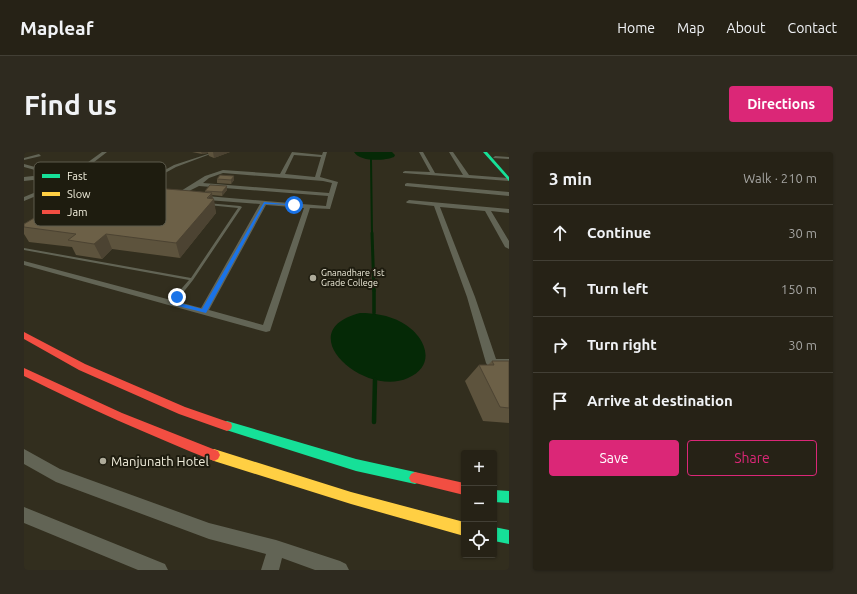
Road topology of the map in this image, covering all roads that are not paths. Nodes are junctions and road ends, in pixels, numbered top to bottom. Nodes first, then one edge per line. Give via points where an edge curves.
1 (105, 152) edge
2 (421, 152) edge
3 (451, 152) edge
4 (485, 152) edge
5 (212, 153) dead end
6 (294, 153) edge
7 (324, 154) edge
8 (493, 154) edge
9 (39, 155) dead end
10 (509, 158) edge
11 (24, 159) edge
12 (92, 162) edge
13 (24, 165) edge
14 (34, 169) edge
15 (166, 170) edge
16 (406, 172) dead end
17 (433, 174) junction
18 (282, 175) junction
19 (467, 177) junction
20 (509, 177) edge
21 (34, 178) edge
22 (24, 179) edge
23 (317, 179) junction
24 (198, 184) junction
25 (407, 185) dead end
26 (24, 192) edge
27 (509, 194) edge
28 (332, 195) junction
29 (33, 196) joint
30 (24, 200) edge
31 (177, 200) edge
32 (193, 202) edge
33 (409, 202) dead end
34 (200, 203) edge
35 (264, 203) junction
36 (436, 204) junction
37 (307, 206) junction
38 (487, 209) junction
39 (509, 211) edge
40 (509, 247) edge
41 (24, 249) edge
42 (24, 263) edge
43 (192, 279) junction
44 (172, 303) junction
45 (204, 311) junction
46 (24, 334) edge
47 (509, 363) edge
48 (24, 372) edge
49 (24, 456) edge
50 (461, 488) edge
51 (497, 496) edge
52 (509, 497) edge
53 (24, 515) edge
54 (461, 528) edge
55 (497, 535) edge
56 (509, 537) edge
57 (276, 548) junction
58 (312, 566) edge
59 (159, 570) edge
60 (270, 570) edge
61 (340, 570) edge

1 - 12 street
2 - 17 street
3 - 19 street
4 - 20 main road
5 - 15 lane
6 - 7 street
6 - 18 street
7 - 23 street
8 - 10 street
8 - 20 main road
9 - 11 street
13 - 14 street
16 - 17 street
17 - 19 street
18 - 23 street
18 - 24 street via 223,171 207,177
19 - 20 street
21 - 22 street
23 - 28 street via 335,182
24 - 28 street
24 - 35 street via 179,194
25 - 27 street
26 - 29 street
28 - 37 street via 328,208
29 - 30 street
31 - 32 lane
33 - 36 street
34 - 43 lane via 240,207
35 - 37 street
35 - 45 street
36 - 38 street
36 - 47 street via 471,297 492,363
37 - 45 street via 266,328
38 - 39 street
38 - 40 street
41 - 43 lane
42 - 44 street
43 - 44 lane
44 - 45 street
46 - 50 main road via 82,367 183,411 356,465
48 - 54 main road via 85,403 207,453 351,500
49 - 57 street via 56,475 209,531
51 - 52 main road
53 - 59 street
55 - 56 main road
57 - 58 street
57 - 60 street
58 - 61 street

